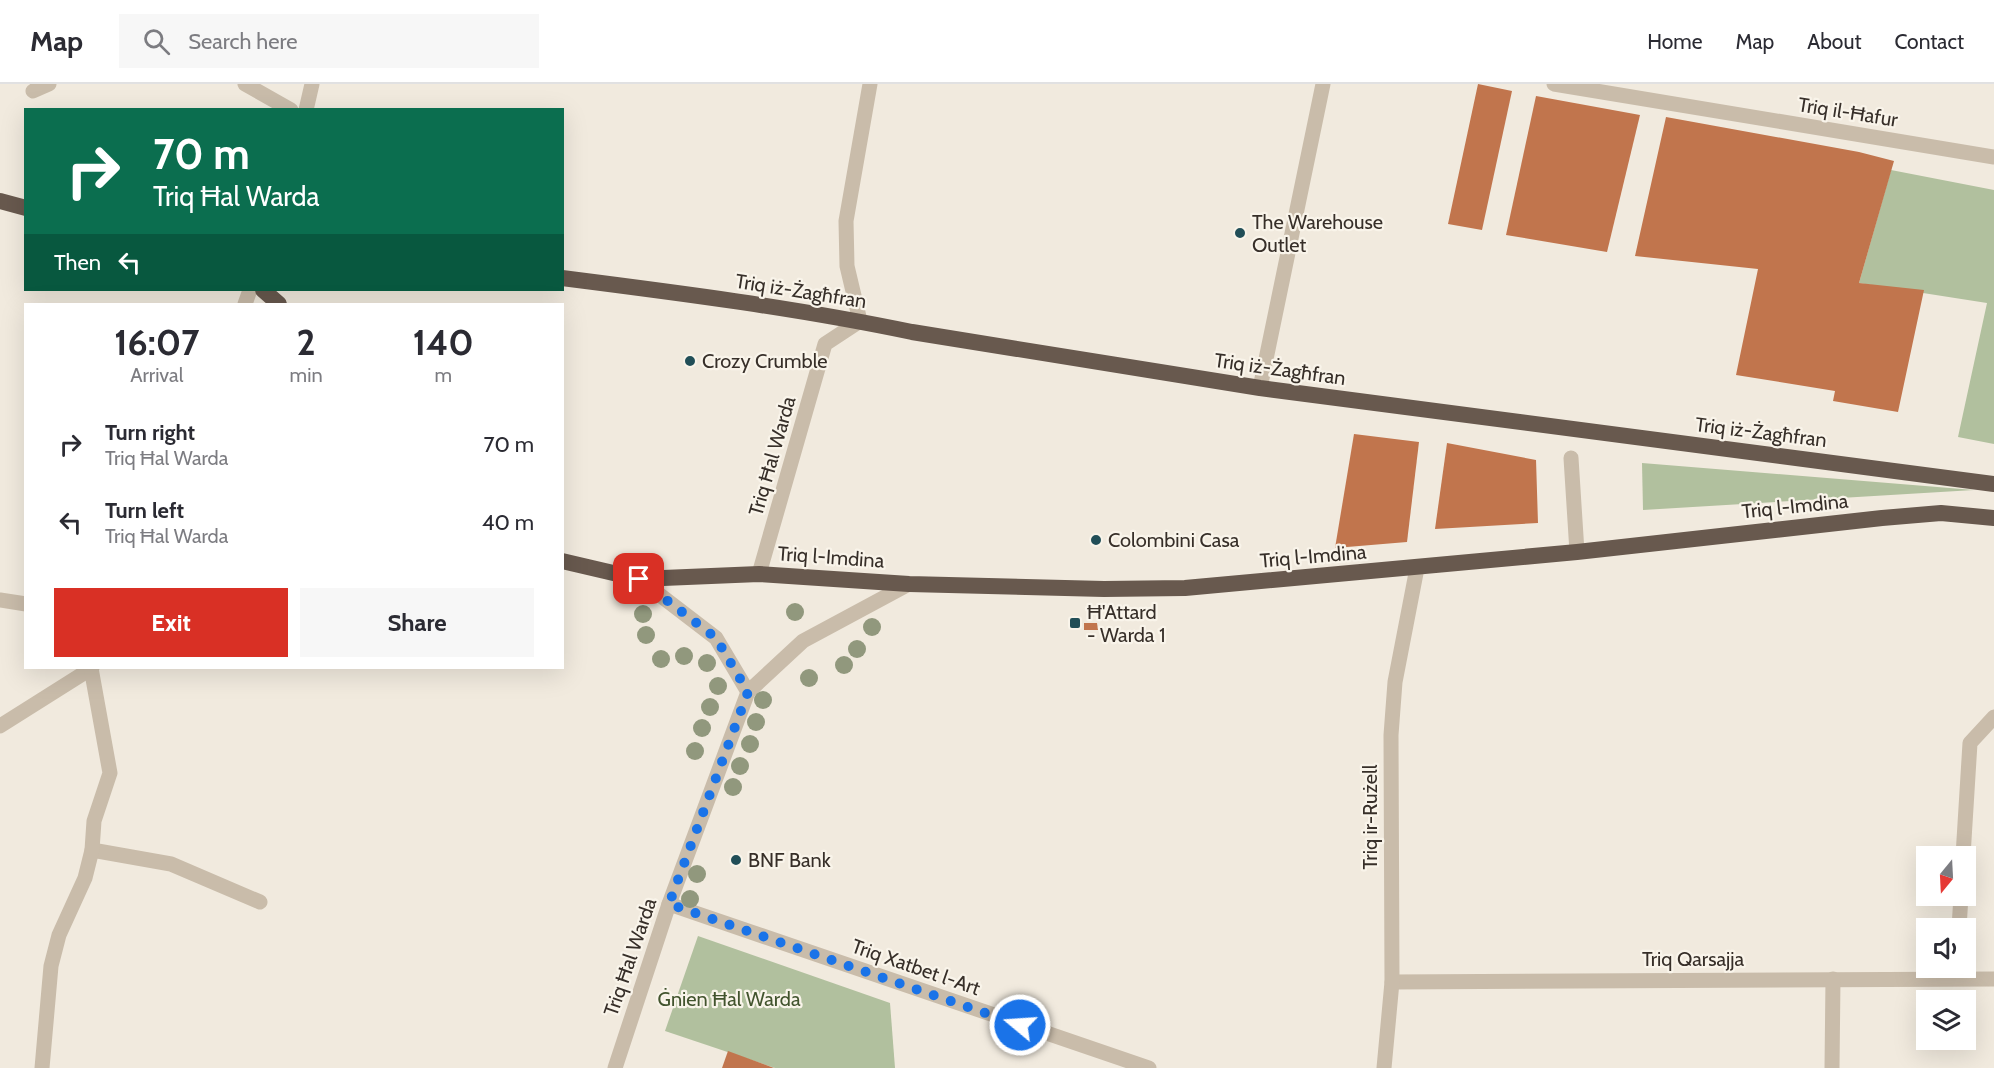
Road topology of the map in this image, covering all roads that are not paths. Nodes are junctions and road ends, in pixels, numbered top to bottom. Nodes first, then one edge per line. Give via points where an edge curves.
1 (49, 84) edge
2 (245, 84) edge
3 (312, 84) edge
4 (870, 84) edge
5 (1323, 84) edge
6 (1554, 84) edge
7 (33, 91) dead end
8 (287, 108) edge
9 (306, 108) edge
10 (1994, 157) edge
11 (0, 201) edge
12 (24, 207) edge
13 (564, 278) edge
14 (264, 291) edge
15 (278, 303) edge
16 (860, 321) junction
17 (1260, 388) junction
18 (1571, 458) dead end
19 (1994, 484) edge
20 (1994, 518) edge
21 (1577, 552) junction
22 (564, 561) edge
23 (1417, 568) junction
24 (759, 574) junction
25 (639, 579) junction
26 (909, 584) junction
27 (0, 600) edge
28 (24, 604) edge
29 (88, 669) edge
30 (90, 669) edge
31 (748, 692) junction
32 (1994, 717) edge
33 (0, 726) edge
34 (1964, 846) edge
35 (92, 850) junction
36 (260, 902) dead end
37 (669, 904) junction
38 (1916, 976) edge
39 (1976, 977) edge
40 (1833, 979) junction
41 (1994, 979) edge
42 (1392, 982) junction
43 (42, 1068) edge
44 (615, 1068) edge
45 (1149, 1068) edge
46 (1384, 1068) edge
47 (1832, 1068) edge

1 - 7 street
2 - 8 street
3 - 9 street
4 - 16 street via 846,221 847,266
5 - 17 street
6 - 10 street, Triq il-Ħafur
11 - 12 highway
13 - 16 highway, Triq iż-Żagħfran
14 - 15 highway
16 - 17 highway, Triq iż-Żagħfran
16 - 24 street, Triq Ħal Warda via 825,344
17 - 19 highway, Triq iż-Żagħfran
18 - 21 street
20 - 21 highway, Triq l-Imdina via 1941,513
21 - 23 highway, Triq l-Imdina
22 - 25 highway, Triq l-Imdina
23 - 26 highway, Triq l-Imdina via 1185,588
23 - 42 street, Triq ir-Rużell via 1395,682 1391,735
24 - 25 highway, Triq l-Imdina
24 - 26 highway, Triq l-Imdina
25 - 31 street via 716,638
26 - 31 street, Triq Ħal Warda via 803,641
27 - 28 street
29 - 33 street
30 - 35 street via 110,773 94,821
31 - 37 street, Triq Ħal Warda
32 - 34 street via 1970,743
35 - 36 street via 171,864
35 - 43 street via 51,966
37 - 44 street, Triq Ħal Warda
37 - 45 street, Triq Xatbet l-Art
38 - 40 street, Triq Qarsajja
39 - 41 street, Triq Qarsajja
40 - 42 street, Triq Qarsajja
40 - 47 street
42 - 46 street, Triq ir-Rużell

